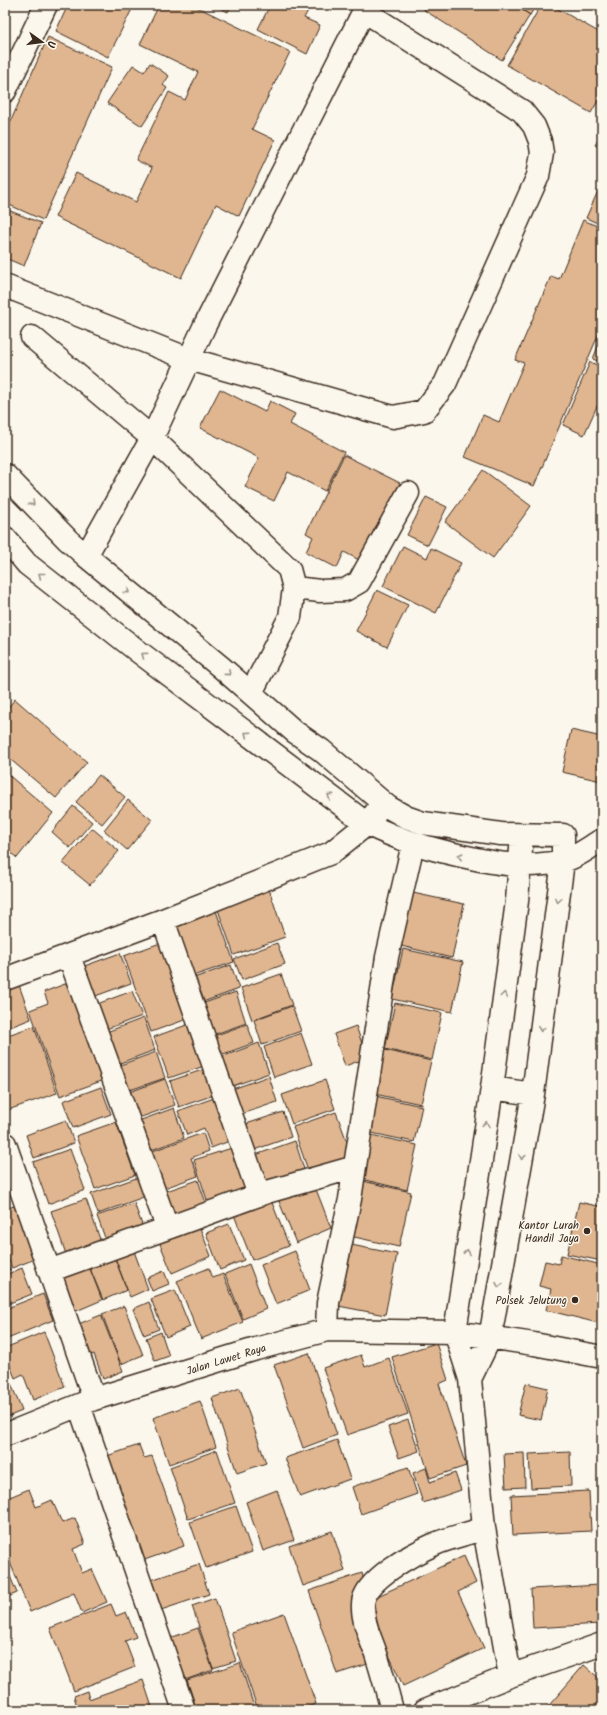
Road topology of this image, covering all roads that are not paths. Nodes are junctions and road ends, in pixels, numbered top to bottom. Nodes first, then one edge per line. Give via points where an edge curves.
1 (46, 5) edge
2 (365, 8) edge
3 (5, 91) edge
4 (5, 286) edge
5 (32, 337) dead end
6 (190, 359) junction
7 (152, 438) junction
8 (5, 475) edge
9 (408, 493) dead end
10 (5, 538) edge
11 (86, 556) junction
12 (294, 588) junction
13 (251, 693) junction
14 (379, 800) junction
15 (363, 821) junction
16 (522, 835) junction
17 (563, 835) junction
18 (601, 842) edge
19 (413, 844) junction
20 (563, 861) junction
21 (520, 866) junction
22 (163, 920) junction
23 (69, 956) junction
24 (5, 979) edge
25 (492, 1088) junction
26 (533, 1094) junction
27 (5, 1144) edge
28 (355, 1167) junction
29 (259, 1195) junction
30 (168, 1227) junction
31 (49, 1272) junction
32 (327, 1330) junction
33 (455, 1332) junction
34 (490, 1338) junction
35 (602, 1357) edge
36 (470, 1379) junction
37 (86, 1402) junction
38 (5, 1435) edge
39 (484, 1528) junction
40 (602, 1644) edge
41 (510, 1676) junction
42 (184, 1710) edge
43 (392, 1710) edge
44 (425, 1710) edge

1 - 3 street
2 - 6 street via 208,318
2 - 6 street via 522,111 534,126 542,153 538,176 445,384 424,411 393,417
4 - 6 street
5 - 7 street
6 - 7 street
7 - 11 street
7 - 12 street via 289,569
8 -> 11 street
9 - 12 street via 359,582 344,590
15 -> 10 street via 27,564
11 -> 13 street
12 - 13 street via 290,617
13 - 14 street
14 - 15 street
14 - 16 street via 406,818 423,824
15 - 19 street
15 - 22 street via 331,853
16 - 17 street
16 - 21 street
17 - 18 street
17 - 20 street
18 - 20 street
21 -> 19 street via 498,864
19 - 28 street via 388,957
20 - 21 street
20 -> 26 street
25 -> 21 street
22 - 23 street
22 - 29 street
23 - 24 street
23 - 30 street
25 - 26 street
33 -> 25 street
26 -> 34 street
27 - 31 street
28 - 29 street
28 - 32 street via 328,1303
29 - 30 street
30 - 31 street
31 - 37 street
32 - 33 street, Jalan Lawet Raya
32 - 37 street, Jalan Lawet Raya
33 - 34 street, Jalan Lawet Raya
33 - 36 street
34 - 35 street, Jalan Lawet Raya
34 - 36 street
36 - 39 street
37 - 38 street, Jalan Lawet Raya
37 - 42 street
39 - 41 street
39 - 43 street via 435,1544 390,1568 365,1595 363,1614
40 - 41 street
41 - 44 street

